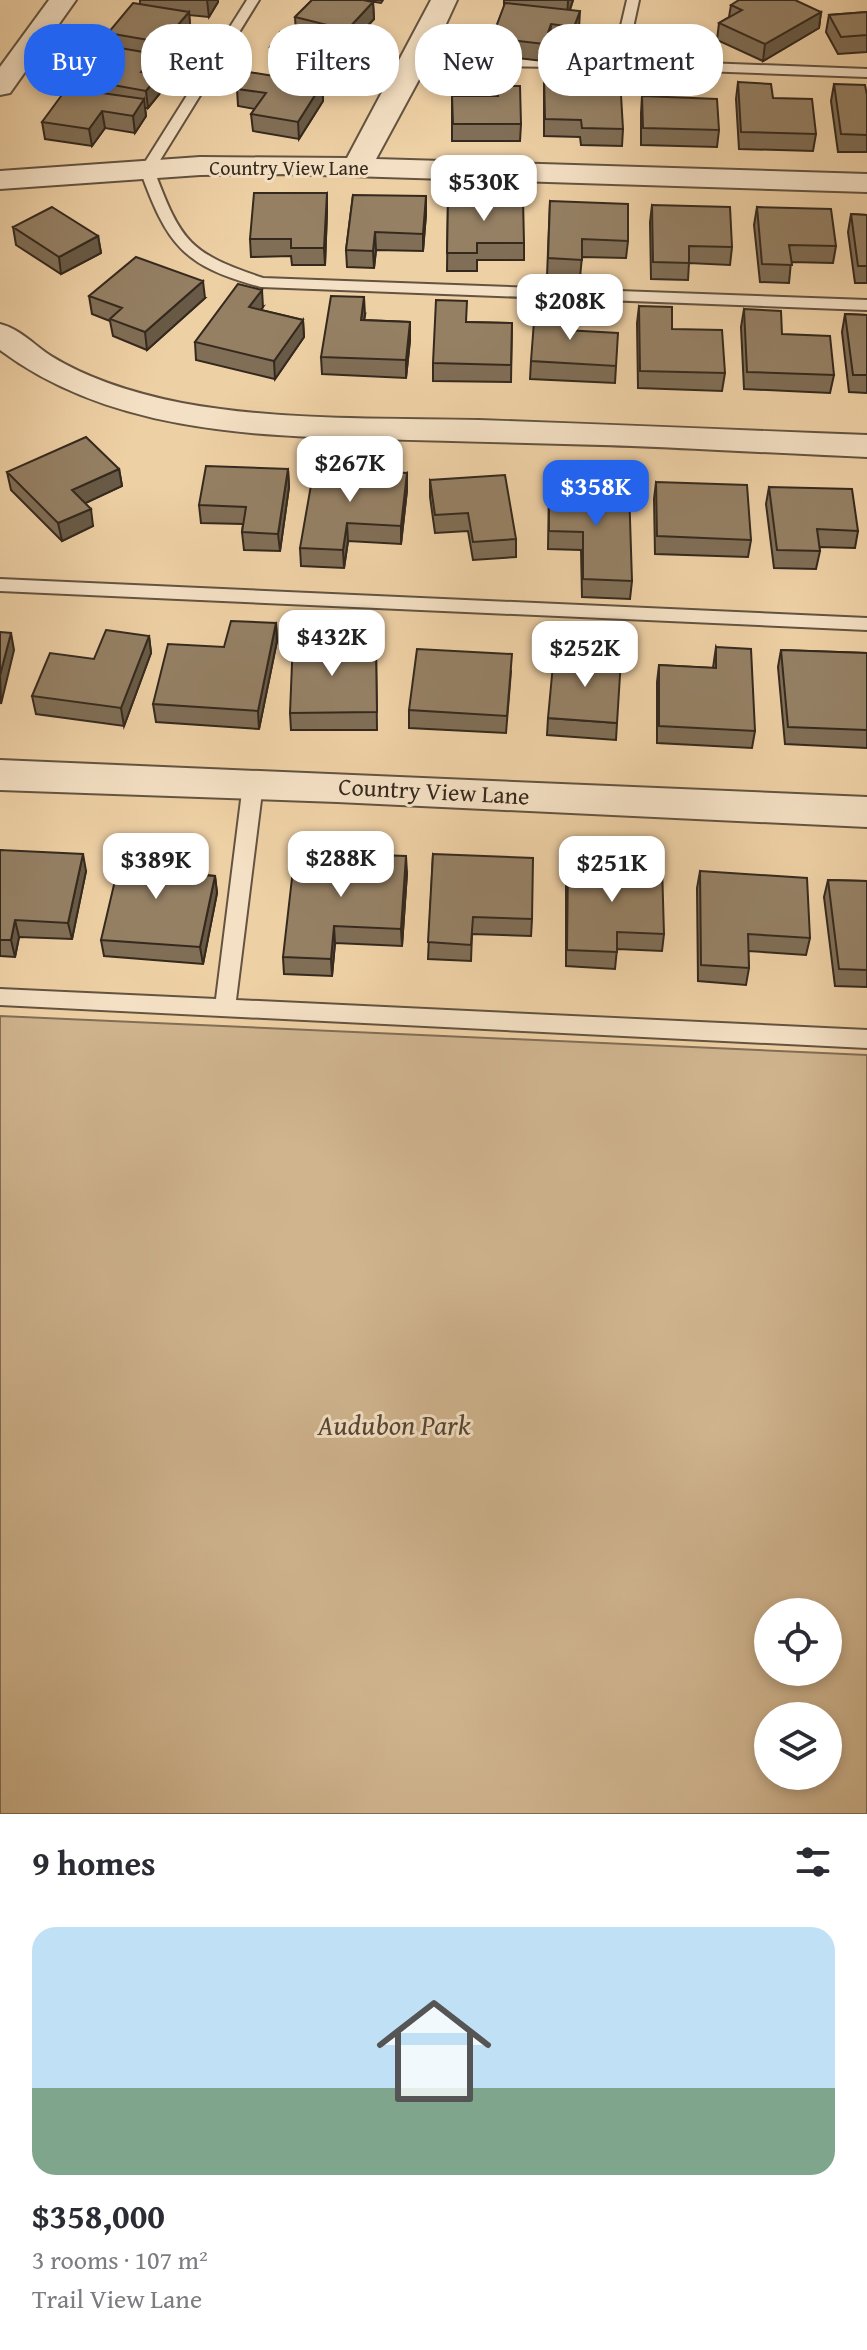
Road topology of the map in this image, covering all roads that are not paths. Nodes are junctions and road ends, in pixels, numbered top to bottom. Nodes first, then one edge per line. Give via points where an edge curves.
1 (63, 0) edge
2 (253, 0) edge
3 (444, 0) edge
4 (633, 0) edge
5 (433, 24) edge
6 (628, 24) edge
7 (415, 61) edge
8 (723, 68) edge
9 (867, 73) edge
10 (0, 87) edge
11 (357, 167) junction
12 (147, 170) junction
13 (0, 180) edge
14 (867, 183) edge
15 (867, 305) edge
16 (7, 352) edge
17 (867, 446) edge
18 (0, 585) edge
19 (867, 624) edge
20 (0, 775) edge
21 (253, 784) junction
22 (867, 812) edge
23 (0, 997) edge
24 (225, 1008) junction
25 (867, 1039) edge

1 - 10 street via 26,32
2 - 12 lane
3 - 5 street
4 - 6 lane
7 - 11 street
8 - 9 lane
11 - 12 street, Country View Lane
11 - 14 street, Country View Lane
12 - 13 street, Country View Lane
12 - 15 lane via 179,244 210,265 261,282
16 - 17 street via 87,387 159,408 239,421
18 - 19 lane
20 - 21 street, Country View Lane
21 - 22 street, Country View Lane
21 - 24 lane
23 - 24 lane
24 - 25 lane

